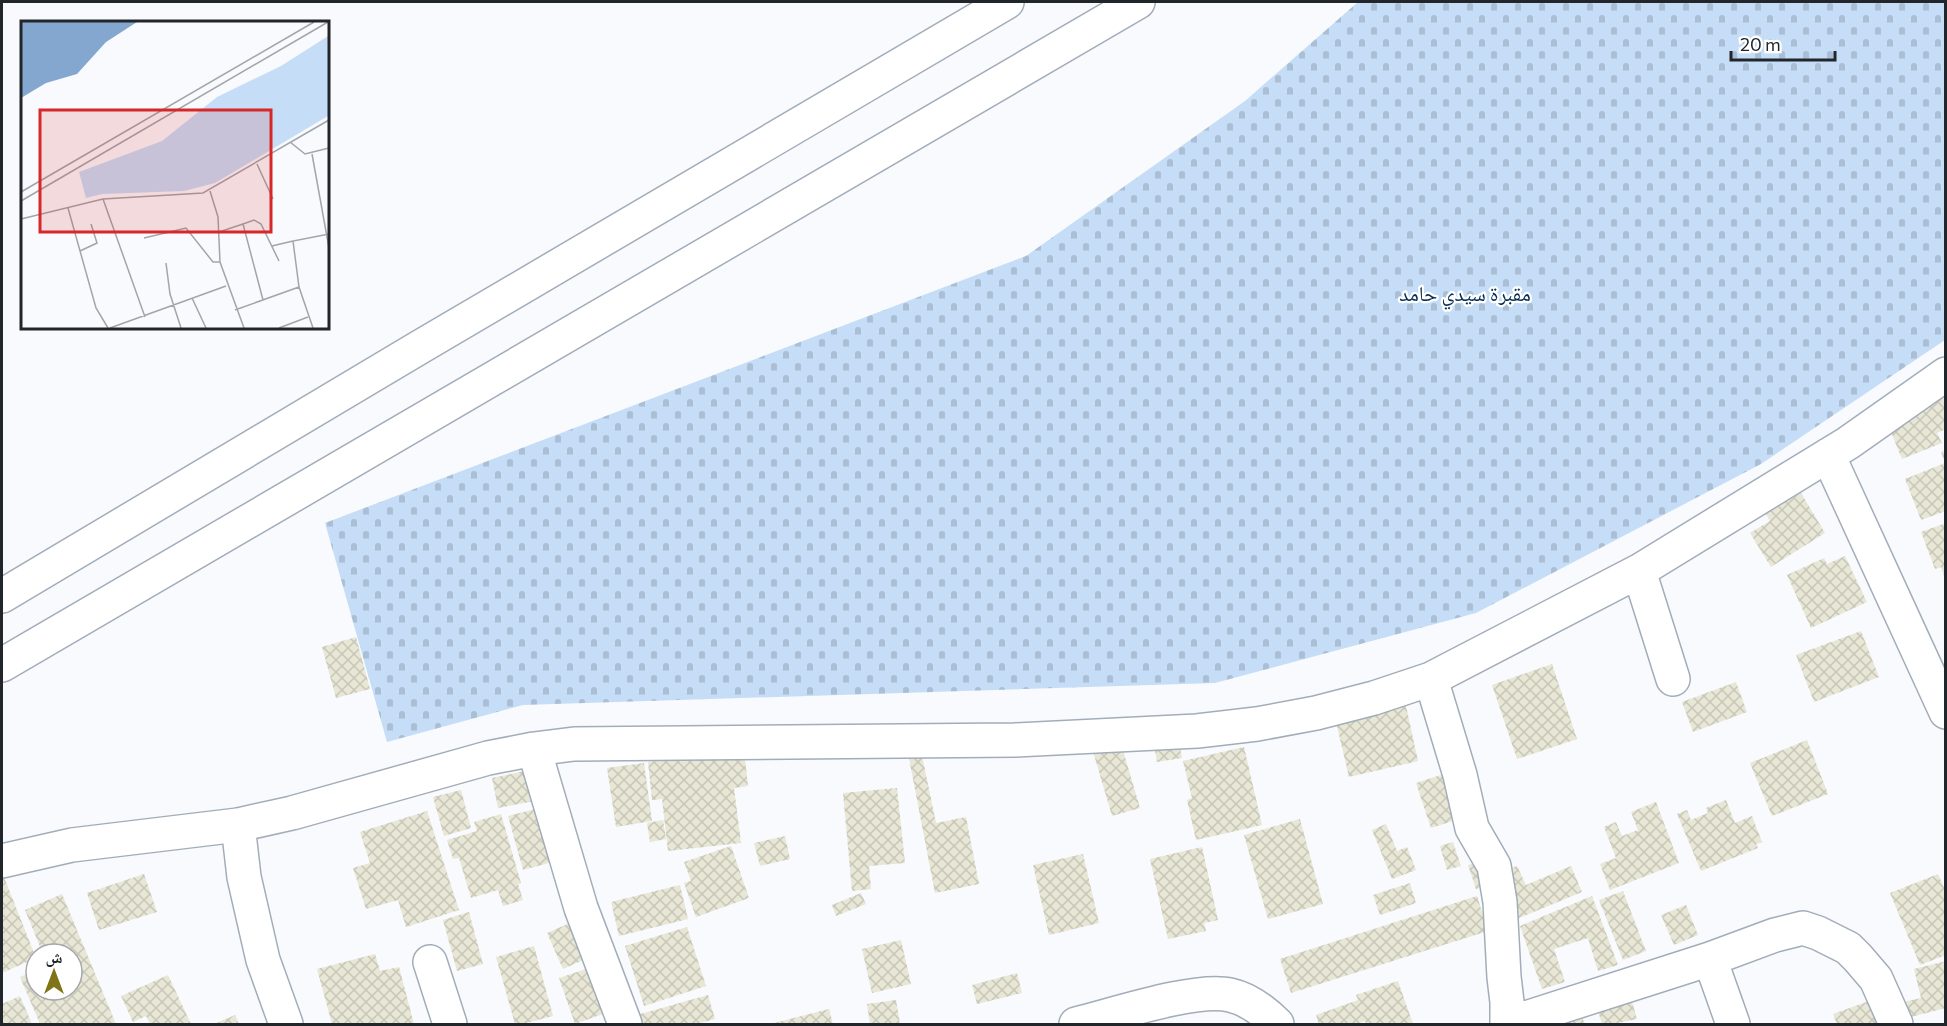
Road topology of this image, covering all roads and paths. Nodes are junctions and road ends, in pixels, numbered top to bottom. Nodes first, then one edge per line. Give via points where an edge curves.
1 (1007, 2) edge
2 (1138, 2) edge
3 (1946, 374) edge
4 (1828, 455) junction
5 (1639, 571) junction
6 (2, 596) edge
7 (2, 665) edge
8 (1431, 679) junction
9 (1672, 679) dead end
10 (1946, 712) edge
11 (534, 749) junction
12 (238, 825) junction
13 (2, 861) edge
14 (1710, 959) junction
15 (430, 962) dead end
16 (286, 1024) edge
17 (450, 1024) edge
18 (625, 1024) edge
19 (1076, 1024) edge
20 (1277, 1024) edge
21 (1507, 1024) edge
22 (1733, 1024) edge
23 (1896, 1024) edge

1 - 6 street
2 - 7 street
3 - 4 street
4 - 5 street
4 - 10 street
5 - 8 street
5 - 9 street
8 - 11 street via 1316,713 1197,731 1015,740 616,743
8 - 21 street via 1472,828 1494,866 1500,902
11 - 12 street
11 - 18 street via 581,908
12 - 13 street via 72,845
12 - 16 street via 244,877 263,960
14 - 21 street
14 - 22 street
14 - 23 street via 1803,928 1818,933 1848,948 1858,958 1876,980
15 - 17 street
19 - 20 street via 1192,995 1230,995 1253,1005

